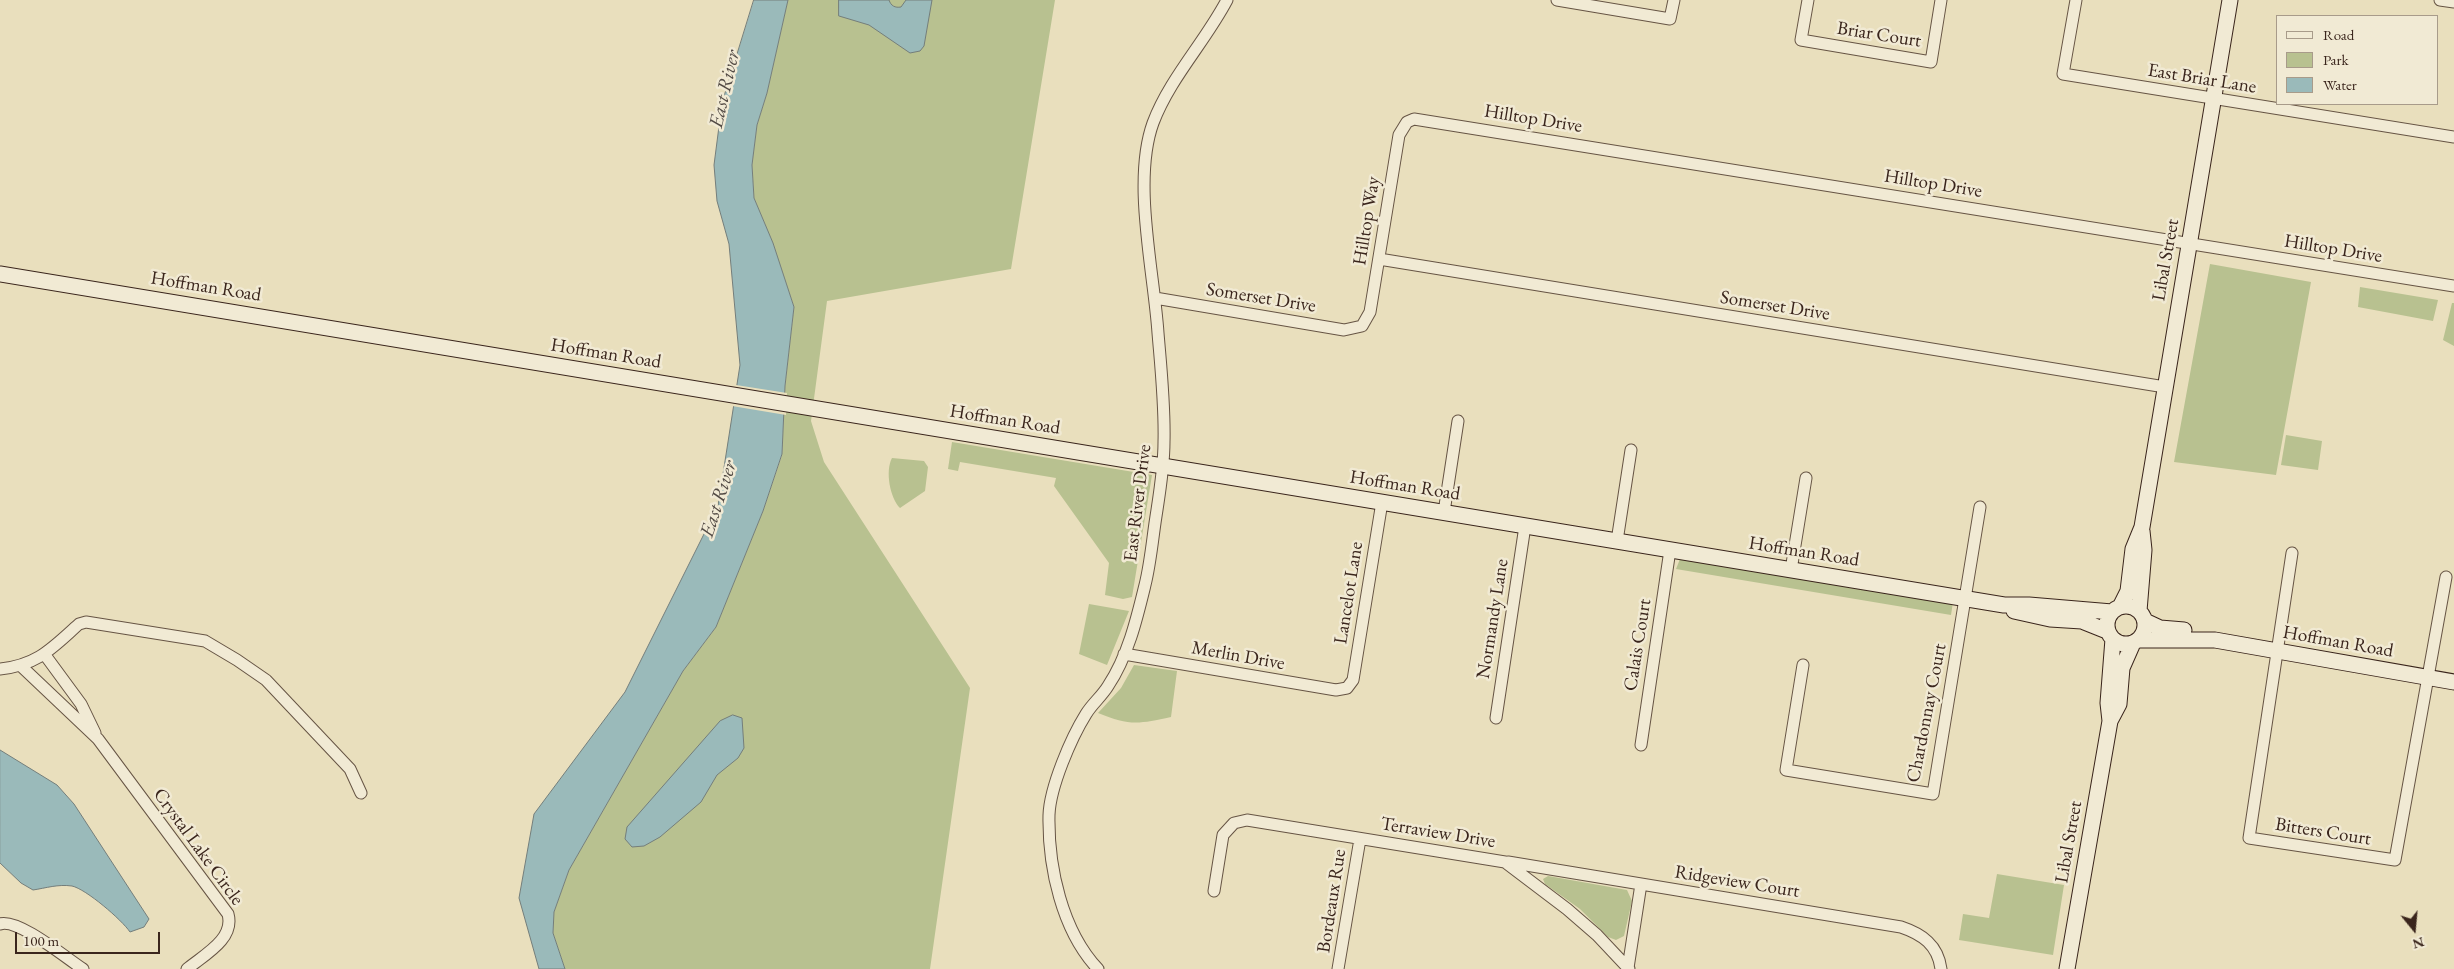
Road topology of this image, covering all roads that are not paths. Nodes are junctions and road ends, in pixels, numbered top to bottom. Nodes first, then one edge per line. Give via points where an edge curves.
1 (1227, 0) edge
2 (1557, 0) edge
3 (1674, 0) edge
4 (1808, 0) edge
5 (1941, 0) edge
6 (2076, 0) edge
7 (2230, 0) edge
8 (2440, 0) edge
9 (2454, 2) edge
10 (2214, 98) junction
11 (1407, 122) joint
12 (2454, 137) edge
13 (2190, 244) junction
14 (1379, 259) junction
15 (0, 274) edge
16 (2454, 286) edge
17 (1155, 298) junction
18 (1362, 326) joint
19 (2165, 387) junction
20 (1458, 421) dead end
21 (1631, 450) dead end
22 (1163, 466) junction
23 (1806, 478) dead end
24 (1382, 502) junction
25 (1980, 507) dead end
26 (1444, 512) junction
27 (1525, 526) junction
28 (2142, 527) junction
29 (1617, 541) junction
30 (1670, 550) junction
31 (2292, 553) dead end
32 (1791, 570) junction
33 (2446, 577) dead end
34 (1966, 599) junction
35 (2004, 605) junction
36 (2116, 609) junction
37 (2142, 616) junction
38 (2110, 635) junction
39 (2215, 640) junction
40 (2136, 642) junction
41 (2277, 652) junction
42 (44, 654) junction
43 (1124, 654) junction
44 (1803, 665) dead end
45 (21, 666) junction
46 (0, 669) edge
47 (2428, 678) junction
48 (2454, 682) edge
49 (1347, 688) joint
50 (1496, 718) dead end
51 (2110, 721) junction
52 (98, 739) junction
53 (1641, 744) dead end
54 (361, 793) dead end
55 (1360, 838) junction
56 (1505, 862) junction
57 (1641, 884) junction
58 (1214, 890) dead end
59 (0, 924) edge
60 (1628, 968) edge
61 (83, 969) edge
62 (187, 969) edge
63 (1098, 969) edge
64 (1338, 969) edge
65 (1941, 969) edge
66 (2067, 969) edge

1 - 17 street, East River Drive via 1171,88 1153,124 1145,160 1145,197
2 - 3 street via 1670,19
4 - 5 street, Briar Court via 1801,40 1931,62
6 - 10 street, East Briar Lane via 2063,74
7 - 10 street, Libal Street
8 - 9 street
10 - 12 street, East Briar Lane
10 - 13 street, Libal Street
11 - 13 street, Hilltop Drive via 1423,119
11 - 14 street, Hilltop Way via 1399,135
13 - 16 street, Hilltop Drive
13 - 19 street, Libal Street
14 - 18 street, Hilltop Way via 1370,312
14 - 19 street, Somerset Drive
15 - 22 street, Hoffman Road
17 - 18 street, Somerset Drive via 1344,330
17 - 22 street, East River Drive
19 - 28 street, Libal Street
20 - 26 street
21 - 29 street
22 - 24 street, Hoffman Road
22 - 43 street, East River Drive via 1146,580
23 - 32 street
24 - 26 street, Hoffman Road
24 - 49 street, Lancelot Lane via 1353,680
25 - 34 street
26 - 27 street, Hoffman Road
27 - 29 street, Hoffman Road
27 - 50 street, Normandy Lane
28 - 36 street, Libal Street via 2133,549 2128,591
28 - 37 street, Libal Street
29 - 30 street, Hoffman Road
30 - 32 street, Hoffman Road
30 - 53 street, Calais Court
31 - 41 street
32 - 34 street, Hoffman Road
33 - 47 street
34 - 35 street, Hoffman Road
34 - 44 street, Chardonnay Court via 1933,794 1786,770
35 - 36 street, Hoffman Road
35 - 38 street, Hoffman Road via 2026,615 2082,621
36 - 37 street via 2131,606
36 - 38 street via 2107,621
37 - 39 street, Hoffman Road via 2160,628 2196,631
37 - 40 street via 2144,632
38 - 40 street via 2122,644
38 - 51 street, Libal Street
39 - 40 street, Hoffman Road
39 - 41 street, Hoffman Road
40 - 51 street, Libal Street via 2122,668 2119,704
41 - 47 street, Hoffman Road
41 - 47 street, Bitters Court via 2249,838 2395,860
42 - 45 street
42 - 52 street, Crystal Lake Circle via 81,704
42 - 54 street via 79,624 86,622 205,641 266,680 350,769
43 - 49 street, Merlin Drive via 1336,690
43 - 63 street, East River Drive via 1109,685 1087,712 1072,738 1049,813 1056,880 1063,904 1076,939
45 - 46 street
45 - 52 street, Crystal Lake Circle
47 - 48 street, Hoffman Road
51 - 66 street, Libal Street
52 - 62 street, Crystal Lake Circle via 228,914 231,924 226,936
55 - 56 street, Terraview Drive
55 - 58 street, Terraview Drive via 1247,820 1234,823 1223,835
55 - 64 street, Bordeaux Rue
56 - 57 street, Ridgeview Court
56 - 60 street, Terraview Drive via 1567,909
57 - 60 street, Terraview Drive
57 - 65 street, Ridgeview Court via 1901,927 1918,933 1931,945 1940,959
59 - 61 street via 21,928

